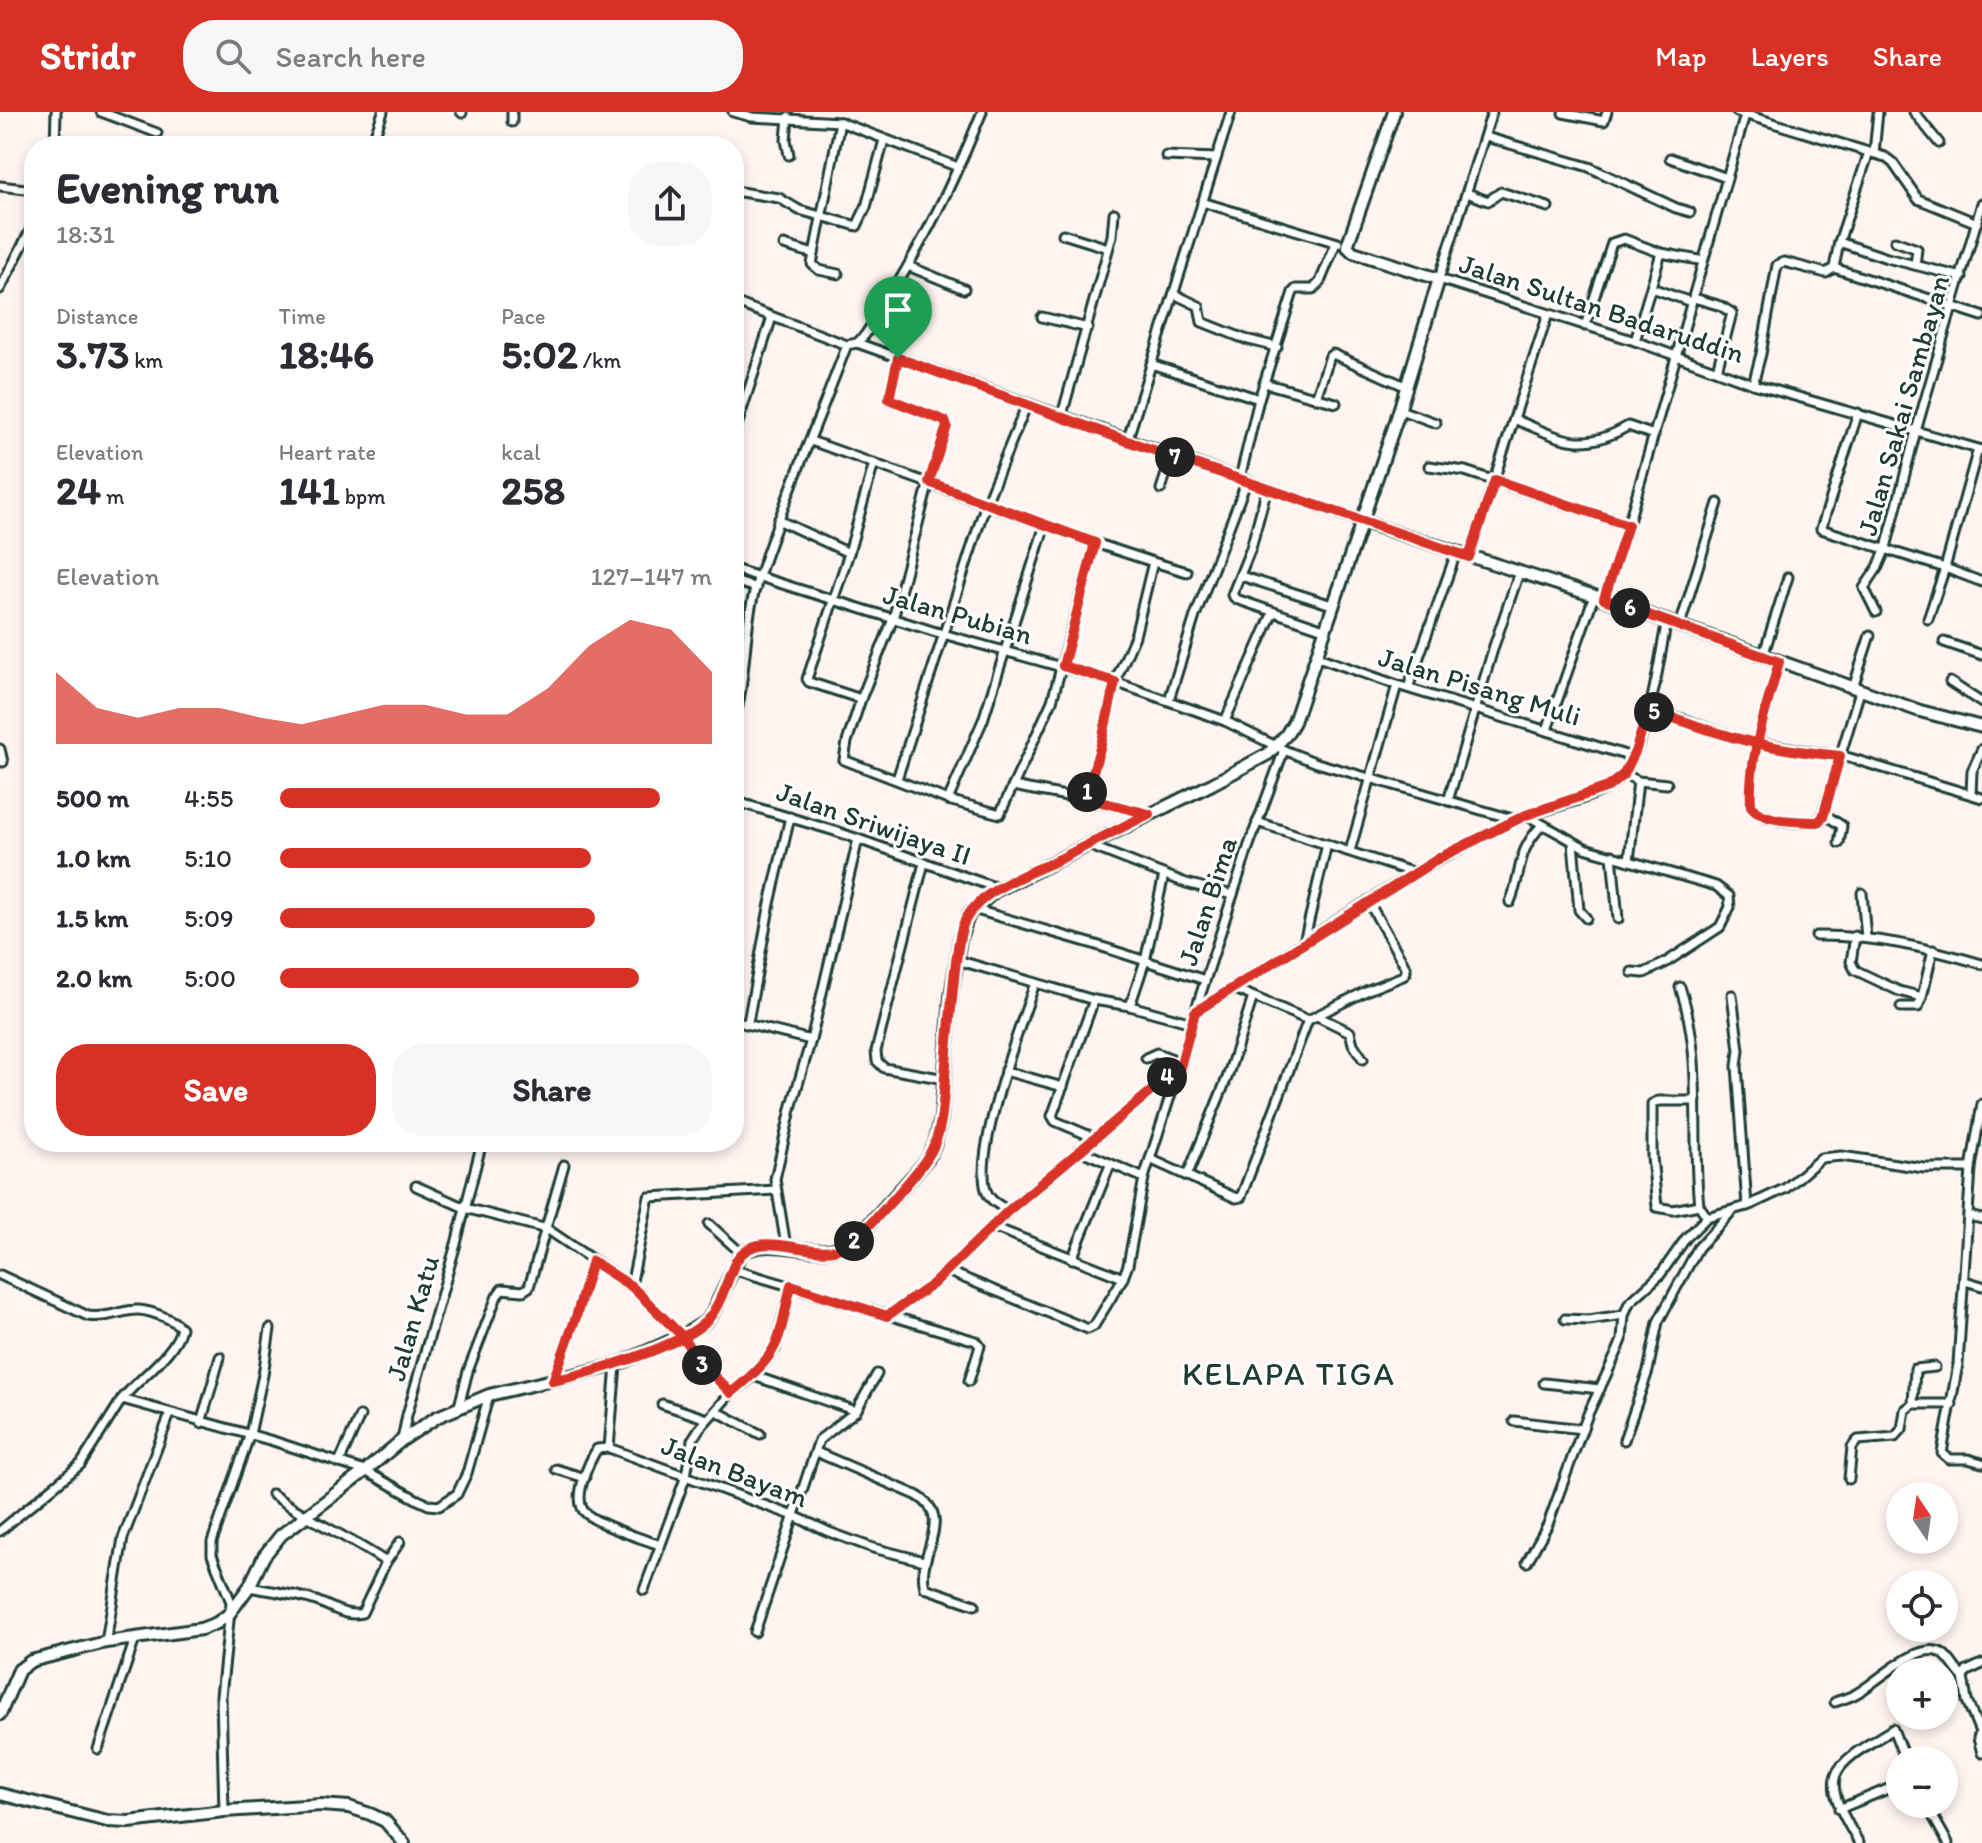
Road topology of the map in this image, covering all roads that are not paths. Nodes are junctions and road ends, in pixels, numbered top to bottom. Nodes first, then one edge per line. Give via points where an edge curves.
1 (56, 112) edge
2 (101, 112) edge
3 (383, 112) edge
4 (512, 112) edge
5 (733, 112) edge
6 (982, 112) edge
7 (1231, 112) edge
8 (1394, 112) edge
9 (1492, 112) edge
10 (1607, 112) edge
11 (1773, 112) edge
12 (1878, 112) edge
13 (1914, 112) edge
14 (1563, 113) edge
15 (1741, 113) edge
16 (800, 115) edge
17 (788, 117) junction
18 (512, 122) dead end
19 (840, 122) junction
20 (1770, 122) junction
21 (157, 133) dead end
22 (55, 136) edge
23 (375, 136) edge
24 (1486, 137) junction
25 (884, 140) junction
26 (1939, 143) dead end
27 (1872, 152) junction
28 (789, 155) dead end
29 (1166, 156) dead end
30 (1216, 158) junction
31 (1670, 158) dead end
32 (958, 167) junction
33 (1727, 178) junction
34 (0, 186) edge
35 (24, 189) edge
36 (744, 193) edge
37 (1467, 193) junction
38 (1202, 202) junction
39 (1982, 203) edge
40 (1548, 207) dead end
41 (1690, 212) dead end
42 (1114, 213) dead end
43 (823, 218) junction
44 (1977, 223) junction
45 (1063, 234) dead end
46 (1895, 241) dead end
47 (1839, 242) junction
48 (24, 244) edge
49 (1341, 244) junction
50 (784, 245) dead end
51 (1108, 248) junction
52 (1661, 253) junction
53 (814, 254) junction
54 (1699, 260) dead end
55 (1915, 265) junction
56 (908, 266) junction
57 (1834, 268) junction
58 (838, 274) dead end
59 (1962, 277) junction
60 (1439, 279) junction
61 (1652, 288) junction
62 (0, 289) edge
63 (964, 289) dead end
64 (1174, 294) junction
65 (1691, 300) junction
66 (744, 306) edge
67 (1953, 306) junction
68 (1548, 314) junction
69 (1982, 316) edge
70 (772, 317) junction
71 (1042, 317) dead end
72 (1585, 326) junction
73 (1088, 328) junction
74 (1635, 341) junction
75 (857, 343) junction
76 (847, 345) junction
77 (1277, 347) junction
78 (898, 358) junction
79 (1676, 358) junction
80 (1151, 364) junction
81 (1717, 370) junction
82 (1264, 383) junction
83 (1753, 384) junction
84 (1407, 387) junction
85 (744, 398) edge
86 (1316, 398) junction
87 (1259, 399) junction
88 (1336, 403) dead end
89 (1027, 404) junction
90 (1400, 410) junction
91 (1858, 413) junction
92 (1062, 415) junction
93 (1514, 419) junction
94 (1436, 423) dead end
95 (1916, 431) junction
96 (1654, 435) junction
97 (811, 441) junction
98 (1127, 441) junction
99 (1980, 449) edge
100 (1172, 456) junction
101 (874, 463) junction
102 (1429, 466) dead end
103 (1243, 479) junction
104 (1495, 480) junction
105 (929, 482) junction
106 (1267, 488) junction
107 (1161, 489) dead end
108 (986, 503) junction
109 (1718, 503) dead end
110 (778, 520) junction
111 (1363, 522) junction
112 (1045, 525) junction
113 (1628, 525) junction
114 (1095, 543) junction
115 (1886, 548) junction
116 (849, 553) junction
117 (1456, 553) junction
118 (1469, 557) junction
119 (1153, 562) junction
120 (1945, 568) junction
121 (744, 572) edge
122 (1187, 572) dead end
123 (1519, 573) junction
124 (760, 576) junction
125 (1241, 576) junction
126 (1788, 577) dead end
127 (1982, 582) edge
128 (744, 584) edge
129 (756, 588) junction
130 (1599, 597) junction
131 (835, 599) junction
132 (1332, 605) junction
133 (1273, 612) junction
134 (1876, 612) dead end
135 (893, 619) junction
136 (1928, 619) dead end
137 (1667, 620) junction
138 (1680, 625) junction
139 (1324, 629) junction
140 (944, 634) junction
141 (1870, 635) dead end
142 (1944, 642) dead end
143 (1004, 651) junction
144 (1982, 655) edge
145 (1315, 656) junction
146 (1763, 656) junction
147 (744, 661) edge
148 (1779, 662) junction
149 (1063, 666) junction
150 (1115, 682) junction
151 (1950, 682) dead end
152 (1397, 685) junction
153 (1408, 688) junction
154 (1856, 690) junction
155 (861, 699) junction
156 (1169, 700) junction
157 (1982, 703) edge
158 (1475, 707) junction
159 (1648, 711) junction
160 (1225, 721) junction
161 (1982, 727) edge
162 (1547, 730) junction
163 (1758, 744) junction
164 (0, 749) edge
165 (1280, 749) junction
166 (1982, 749) edge
167 (1840, 756) junction
168 (1632, 757) junction
169 (3, 762) dead end
170 (1624, 774) junction
171 (1373, 778) junction
172 (897, 779) junction
173 (1638, 781) junction
174 (1667, 784) dead end
175 (1013, 786) junction
176 (1971, 794) junction
177 (1085, 798) junction
178 (1982, 798) edge
179 (948, 800) junction
180 (1448, 801) junction
181 (744, 804) edge
182 (1149, 814) junction
183 (1824, 814) junction
184 (1526, 815) junction
185 (790, 817) junction
186 (1516, 820) junction
187 (1257, 822) junction
188 (1542, 825) junction
189 (858, 839) junction
190 (1573, 843) junction
191 (1839, 843) dead end
192 (1327, 844) junction
193 (1087, 845) junction
194 (1350, 851) junction
195 (1612, 855) junction
196 (1629, 861) junction
197 (924, 863) junction
198 (1415, 873) junction
199 (1164, 875) junction
200 (1000, 889) junction
201 (1862, 893) dead end
202 (1233, 895) junction
203 (1368, 901) junction
204 (1510, 902) dead end
205 (973, 909) junction
206 (1586, 918) dead end
207 (1618, 919) dead end
208 (1816, 936) dead end
209 (1855, 936) junction
210 (1866, 938) junction
211 (1304, 942) junction
212 (1933, 950) junction
213 (957, 960) junction
214 (1145, 961) junction
215 (1982, 964) edge
216 (1632, 972) dead end
217 (1205, 980) junction
218 (1035, 983) junction
219 (1680, 987) dead end
220 (1235, 989) junction
221 (1732, 995) dead end
222 (1253, 997) junction
223 (1922, 997) junction
224 (1094, 1000) junction
225 (1130, 1006) junction
226 (1901, 1007) dead end
227 (1195, 1012) junction
228 (1317, 1016) junction
229 (1308, 1020) junction
230 (744, 1022) edge
231 (748, 1022) junction
232 (1192, 1023) junction
233 (811, 1040) junction
234 (1146, 1058) dead end
235 (1363, 1059) dead end
236 (1180, 1065) junction
237 (1005, 1071) junction
238 (945, 1079) junction
239 (1063, 1087) junction
240 (1696, 1101) junction
241 (1982, 1104) edge
242 (1982, 1111) edge
243 (1095, 1138) junction
244 (1079, 1150) junction
245 (479, 1152) edge
246 (1150, 1159) junction
247 (564, 1165) dead end
248 (1110, 1165) junction
249 (1971, 1168) junction
250 (1187, 1176) junction
251 (1144, 1178) junction
252 (416, 1186) dead end
253 (776, 1190) junction
254 (1699, 1205) junction
255 (1747, 1206) junction
256 (465, 1208) junction
257 (1733, 1210) junction
258 (1008, 1211) junction
259 (1969, 1216) junction
260 (1707, 1217) junction
261 (1982, 1219) edge
262 (709, 1224) dead end
263 (993, 1227) junction
264 (547, 1229) junction
265 (786, 1246) junction
266 (741, 1253) junction
267 (1072, 1259) junction
268 (592, 1261) junction
269 (732, 1269) junction
270 (947, 1271) junction
271 (0, 1275) edge
272 (1123, 1278) junction
273 (1965, 1281) junction
274 (791, 1285) junction
275 (631, 1286) junction
276 (1982, 1286) edge
277 (1624, 1315) junction
278 (887, 1316) junction
279 (1565, 1319) dead end
280 (270, 1329) dead end
281 (682, 1336) junction
282 (220, 1357) dead end
283 (616, 1365) junction
284 (1935, 1367) dead end
285 (877, 1374) dead end
286 (754, 1376) junction
287 (553, 1381) junction
288 (969, 1381) dead end
289 (1544, 1383) dead end
290 (1600, 1389) junction
291 (731, 1393) junction
292 (489, 1395) junction
293 (122, 1399) junction
294 (662, 1404) dead end
295 (1913, 1404) junction
296 (1952, 1404) junction
297 (459, 1406) junction
298 (716, 1411) junction
299 (856, 1411) junction
300 (170, 1414) junction
301 (360, 1416) dead end
302 (707, 1419) junction
303 (1514, 1421) dead end
304 (201, 1423) junction
305 (1582, 1429) junction
306 (250, 1434) junction
307 (760, 1434) dead end
308 (402, 1440) junction
309 (1624, 1440) dead end
310 (609, 1448) junction
311 (816, 1452) junction
312 (339, 1463) junction
313 (1982, 1463) edge
314 (556, 1469) dead end
315 (365, 1471) junction
316 (686, 1476) junction
317 (585, 1478) junction
318 (1849, 1479) dead end
319 (272, 1494) dead end
320 (794, 1516) junction
321 (305, 1517) junction
322 (0, 1531) edge
323 (400, 1542) dead end
324 (660, 1545) junction
325 (924, 1561) junction
326 (386, 1562) junction
327 (1527, 1562) dead end
328 (249, 1587) junction
329 (644, 1590) dead end
330 (975, 1605) dead end
331 (229, 1614) junction
332 (755, 1632) dead end
333 (135, 1639) junction
334 (106, 1642) junction
335 (1982, 1664) edge
336 (1963, 1677) junction
337 (1835, 1702) dead end
338 (0, 1714) edge
339 (1981, 1731) edge
340 (1900, 1746) edge
341 (98, 1749) dead end
342 (1982, 1753) edge
343 (1886, 1790) edge
344 (0, 1794) edge
345 (1839, 1809) junction
346 (224, 1811) junction
347 (1934, 1818) edge
348 (404, 1843) edge
349 (1859, 1843) edge
350 (1948, 1843) edge

1 - 22 street
2 - 21 street
3 - 23 street
4 - 18 street
5 - 17 street
6 - 32 street
7 - 30 street
8 - 49 street
9 - 24 street
10 - 14 street via 1604,121
11 - 20 street
12 - 27 street
13 - 26 street
15 - 20 street
15 - 33 street
16 - 17 street
16 - 19 street
17 - 28 street
19 - 25 street
19 - 43 street
20 - 27 street
24 - 37 street
24 - 41 street via 1589,167
25 - 32 street
25 - 43 street via 860,224
27 - 44 street via 1893,163 1918,199
27 - 47 street
29 - 30 street
30 - 38 street
31 - 33 street
32 - 56 street
33 - 65 street
34 - 35 street
36 - 43 street via 779,198
37 - 40 street via 1488,201 1501,192
37 - 60 street
38 - 49 street
38 - 64 street
39 - 44 street, Jalan Sakai Sambayan
42 - 51 street
43 - 53 street
44 - 59 street, Jalan Sakai Sambayan
45 - 51 street
46 - 55 street via 1917,249
47 - 55 street
47 - 57 street
48 - 62 street
49 - 60 street, Jalan Sultan Badaruddin
49 - 77 street via 1313,289 1293,292
50 - 53 street
51 - 73 street
52 - 54 street
52 - 61 street
52 - 72 street via 1624,239 1612,243
53 - 58 street via 812,266
55 - 59 street
56 - 63 street
56 - 75 street
57 - 67 street
57 - 83 street via 1826,273 1784,262 1777,265
59 - 67 street, Jalan Sakai Sambayan
60 - 68 street, Jalan Sultan Badaruddin
60 - 84 street
61 - 65 street
61 - 74 street
64 - 77 street via 1199,306 1202,322
64 - 80 street
65 - 79 street
65 - 81 street via 1732,313
66 - 70 street
67 - 69 street
67 - 95 street, Jalan Sakai Sambayan
68 - 72 street, Jalan Sultan Badaruddin
68 - 93 street
70 - 76 street
70 - 85 street
71 - 73 street
72 - 74 street, Jalan Sultan Badaruddin
73 - 92 street
74 - 79 street, Jalan Sultan Badaruddin
75 - 76 street
75 - 78 street
76 - 97 street
77 - 82 street
78 - 89 street
78 - 105 street via 889,399 947,426
79 - 81 street, Jalan Sultan Badaruddin
79 - 96 street
80 - 87 street
80 - 98 street
81 - 83 street, Jalan Sultan Badaruddin
82 - 86 street
82 - 87 street
83 - 91 street, Jalan Sultan Badaruddin
84 - 86 street via 1333,354
84 - 90 street
86 - 88 street
87 - 103 street
89 - 92 street
89 - 108 street
90 - 94 street
90 - 111 street
91 - 95 street, Jalan Sultan Badaruddin
91 - 115 street via 1821,527
92 - 98 street
93 - 96 street via 1583,443 1628,426
93 - 104 street
95 - 99 street, Jalan Sultan Badaruddin
95 - 115 street, Jalan Sakai Sambayan
96 - 113 street
97 - 101 street
97 - 110 street
98 - 100 street
99 - 120 street
100 - 103 street
100 - 107 street
101 - 105 street
101 - 116 street
102 - 104 street
103 - 106 street
103 - 156 street
104 - 113 street
104 - 118 street
105 - 108 street
105 - 135 street
106 - 111 street
106 - 125 street
108 - 112 street
108 - 140 street
109 - 138 street
110 - 116 street
110 - 124 street
111 - 117 street
111 - 132 street
112 - 114 street
112 - 143 street
113 - 130 street
114 - 119 street
114 - 149 street
115 - 120 street
115 - 134 street, Jalan Sakai Sambayan via 1864,588
116 - 131 street
117 - 118 street
117 - 153 street
118 - 123 street
119 - 122 street
119 - 150 street via 1135,636
120 - 127 street
120 - 136 street
121 - 124 street, Jalan Pubian
123 - 130 street
123 - 158 street
124 - 129 street
124 - 131 street, Jalan Pubian
125 - 132 street
125 - 133 street via 1232,593 1236,599
126 - 146 street
128 - 129 street
129 - 147 street
130 - 137 street
130 - 162 street
131 - 135 street, Jalan Pubian
131 - 155 street via 807,679
132 - 139 street
133 - 139 street
133 - 160 street
135 - 140 street, Jalan Pubian
135 - 155 street
137 - 138 street
137 - 159 street
138 - 146 street
139 - 145 street
140 - 143 street, Jalan Pubian
140 - 172 street
141 - 154 street
142 - 144 street
143 - 149 street, Jalan Pubian
143 - 179 street via 983,720
145 - 152 street, Jalan Pisang Muli
145 - 165 street
146 - 148 street
148 - 154 street
148 - 163 street
149 - 150 street, Jalan Pubian
149 - 175 street
150 - 156 street, Jalan Pubian
150 - 177 street
151 - 157 street
152 - 153 street, Jalan Pisang Muli
152 - 171 street
153 - 158 street, Jalan Pisang Muli
154 - 161 street
154 - 167 street
155 - 172 street via 844,760
156 - 160 street, Jalan Pubian
158 - 162 street, Jalan Pisang Muli
158 - 180 street
159 - 163 street
159 - 168 street
160 - 165 street, Jalan Pubian
162 - 168 street, Jalan Pisang Muli
163 - 167 street
163 - 183 street via 1750,790 1754,811 1792,821 1818,822
164 - 169 street
165 - 171 street, Jalan Pubian
165 - 182 street
165 - 187 street, Jalan Bima
166 - 176 street via 1972,771
167 - 176 street
167 - 183 street
168 - 170 street
170 - 173 street
170 - 184 street via 1601,790
171 - 180 street, Jalan Pubian
171 - 194 street
172 - 179 street
173 - 174 street
173 - 196 street
175 - 177 street
175 - 179 street via 1000,814
176 - 178 street
177 - 182 street
180 - 186 street, Jalan Pubian
181 - 185 street, Jalan Sriwijaya II
182 - 193 street
183 - 191 street via 1842,826
184 - 186 street
184 - 188 street
185 - 189 street, Jalan Sriwijaya II
185 - 231 street
186 - 198 street
187 - 192 street
187 - 202 street, Jalan Bima
188 - 190 street
188 - 204 street via 1523,851
189 - 197 street, Jalan Sriwijaya II
189 - 233 street
190 - 195 street
190 - 206 street via 1579,910
192 - 194 street
192 - 211 street
193 - 199 street
193 - 200 street
194 - 198 street
195 - 196 street
195 - 207 street
196 - 216 street via 1716,886 1731,902 1720,927 1702,941 1644,973
197 - 200 street, Jalan Sriwijaya II
197 - 238 street via 876,1051 884,1068
198 - 203 street
199 - 202 street
199 - 214 street
200 - 205 street
201 - 210 street
202 - 217 street, Jalan Bima
203 - 211 street
203 - 228 street via 1406,972
205 - 213 street via 963,925
205 - 214 street
208 - 209 street
209 - 210 street
209 - 223 street via 1855,970
210 - 212 street
211 - 220 street
212 - 215 street
212 - 223 street
213 - 218 street
213 - 238 street
214 - 217 street
214 - 225 street
217 - 227 street, Jalan Bima
218 - 224 street
218 - 237 street
219 - 240 street
220 - 222 street
220 - 227 street
221 - 255 street
222 - 229 street
222 - 250 street
223 - 226 street via 1918,1007
224 - 225 street
224 - 239 street
225 - 232 street
227 - 232 street, Jalan Bima
228 - 229 street
228 - 235 street via 1350,1032
229 - 250 street via 1241,1197
230 - 231 street
231 - 233 street
232 - 236 street, Jalan Bima
233 - 253 street
234 - 236 street via 1157,1053
236 - 243 street
236 - 246 street, Jalan Bima
237 - 239 street
237 - 258 street via 984,1171 990,1198
238 - 265 street via 941,1119 928,1158 853,1242 832,1251
239 - 243 street via 1053,1119
240 - 254 street
240 - 254 street via 1652,1104 1652,1157 1657,1207
241 - 242 street
242 - 249 street
243 - 244 street
244 - 248 street
244 - 258 street
245 - 256 street, Jalan Katu
246 - 250 street
246 - 251 street, Jalan Bima
247 - 264 street
248 - 251 street
248 - 267 street
249 - 255 street via 1827,1156 1786,1188
249 - 259 street
251 - 272 street, Jalan Bima
252 - 256 street
253 - 265 street
253 - 275 street via 649,1197
254 - 260 street
255 - 257 street
256 - 264 street
256 - 308 street, Jalan Katu
257 - 260 street
257 - 309 street via 1698,1248 1658,1322
258 - 263 street
259 - 261 street
259 - 273 street
260 - 277 street
262 - 266 street
263 - 267 street
263 - 270 street
264 - 268 street
264 - 297 street via 529,1287 502,1289 497,1296
265 - 266 street via 757,1246
266 - 269 street
267 - 272 street
268 - 275 street
268 - 287 street
269 - 274 street
269 - 281 street via 712,1314
270 - 272 street, Jalan Bima via 1088,1329
270 - 278 street
271 - 293 street via 88,1316 138,1310 177,1322 180,1335
273 - 276 street
273 - 296 street
274 - 278 street
274 - 286 street via 775,1349
275 - 281 street
277 - 279 street
277 - 290 street via 1622,1340
278 - 288 street via 976,1341 980,1346
280 - 306 street
281 - 283 street
281 - 291 street
282 - 304 street
283 - 287 street
283 - 310 street
284 - 295 street via 1915,1369
285 - 299 street
286 - 291 street
286 - 299 street
287 - 292 street
289 - 290 street
290 - 305 street
291 - 298 street
292 - 297 street
292 - 315 street via 467,1473 446,1503 429,1505
293 - 300 street
293 - 322 street via 81,1464
294 - 302 street
295 - 296 street
295 - 318 street via 1905,1410 1895,1437 1861,1438 1855,1443
296 - 313 street via 1944,1457
297 - 308 street
298 - 302 street
298 - 307 street
299 - 311 street via 819,1440
300 - 304 street
300 - 334 street via 123,1538
301 - 312 street
302 - 316 street via 692,1440
303 - 305 street
304 - 306 street
305 - 327 street via 1548,1524
306 - 312 street
306 - 331 street via 212,1542 231,1602
308 - 315 street
310 - 316 street, Jalan Bayam
310 - 317 street via 597,1449
311 - 320 street
311 - 325 street via 929,1504 935,1531
312 - 315 street
314 - 317 street
315 - 321 street
316 - 320 street, Jalan Bayam
316 - 324 street
317 - 324 street via 580,1500 587,1515
319 - 321 street
320 - 325 street, Jalan Bayam via 873,1548
320 - 332 street
321 - 326 street
321 - 328 street via 264,1556
323 - 326 street
324 - 329 street
325 - 330 street via 925,1588
326 - 328 street via 362,1613 354,1615
328 - 331 street
331 - 333 street via 201,1629
331 - 346 street via 221,1696
333 - 334 street
333 - 341 street
334 - 338 street via 31,1661 19,1670
335 - 336 street
336 - 337 street via 1944,1654 1925,1653
336 - 339 street
339 - 342 street
340 - 345 street via 1893,1729 1837,1768 1833,1790
343 - 345 street
344 - 346 street via 107,1821
345 - 349 street
346 - 348 street via 349,1807 385,1821
347 - 350 street

